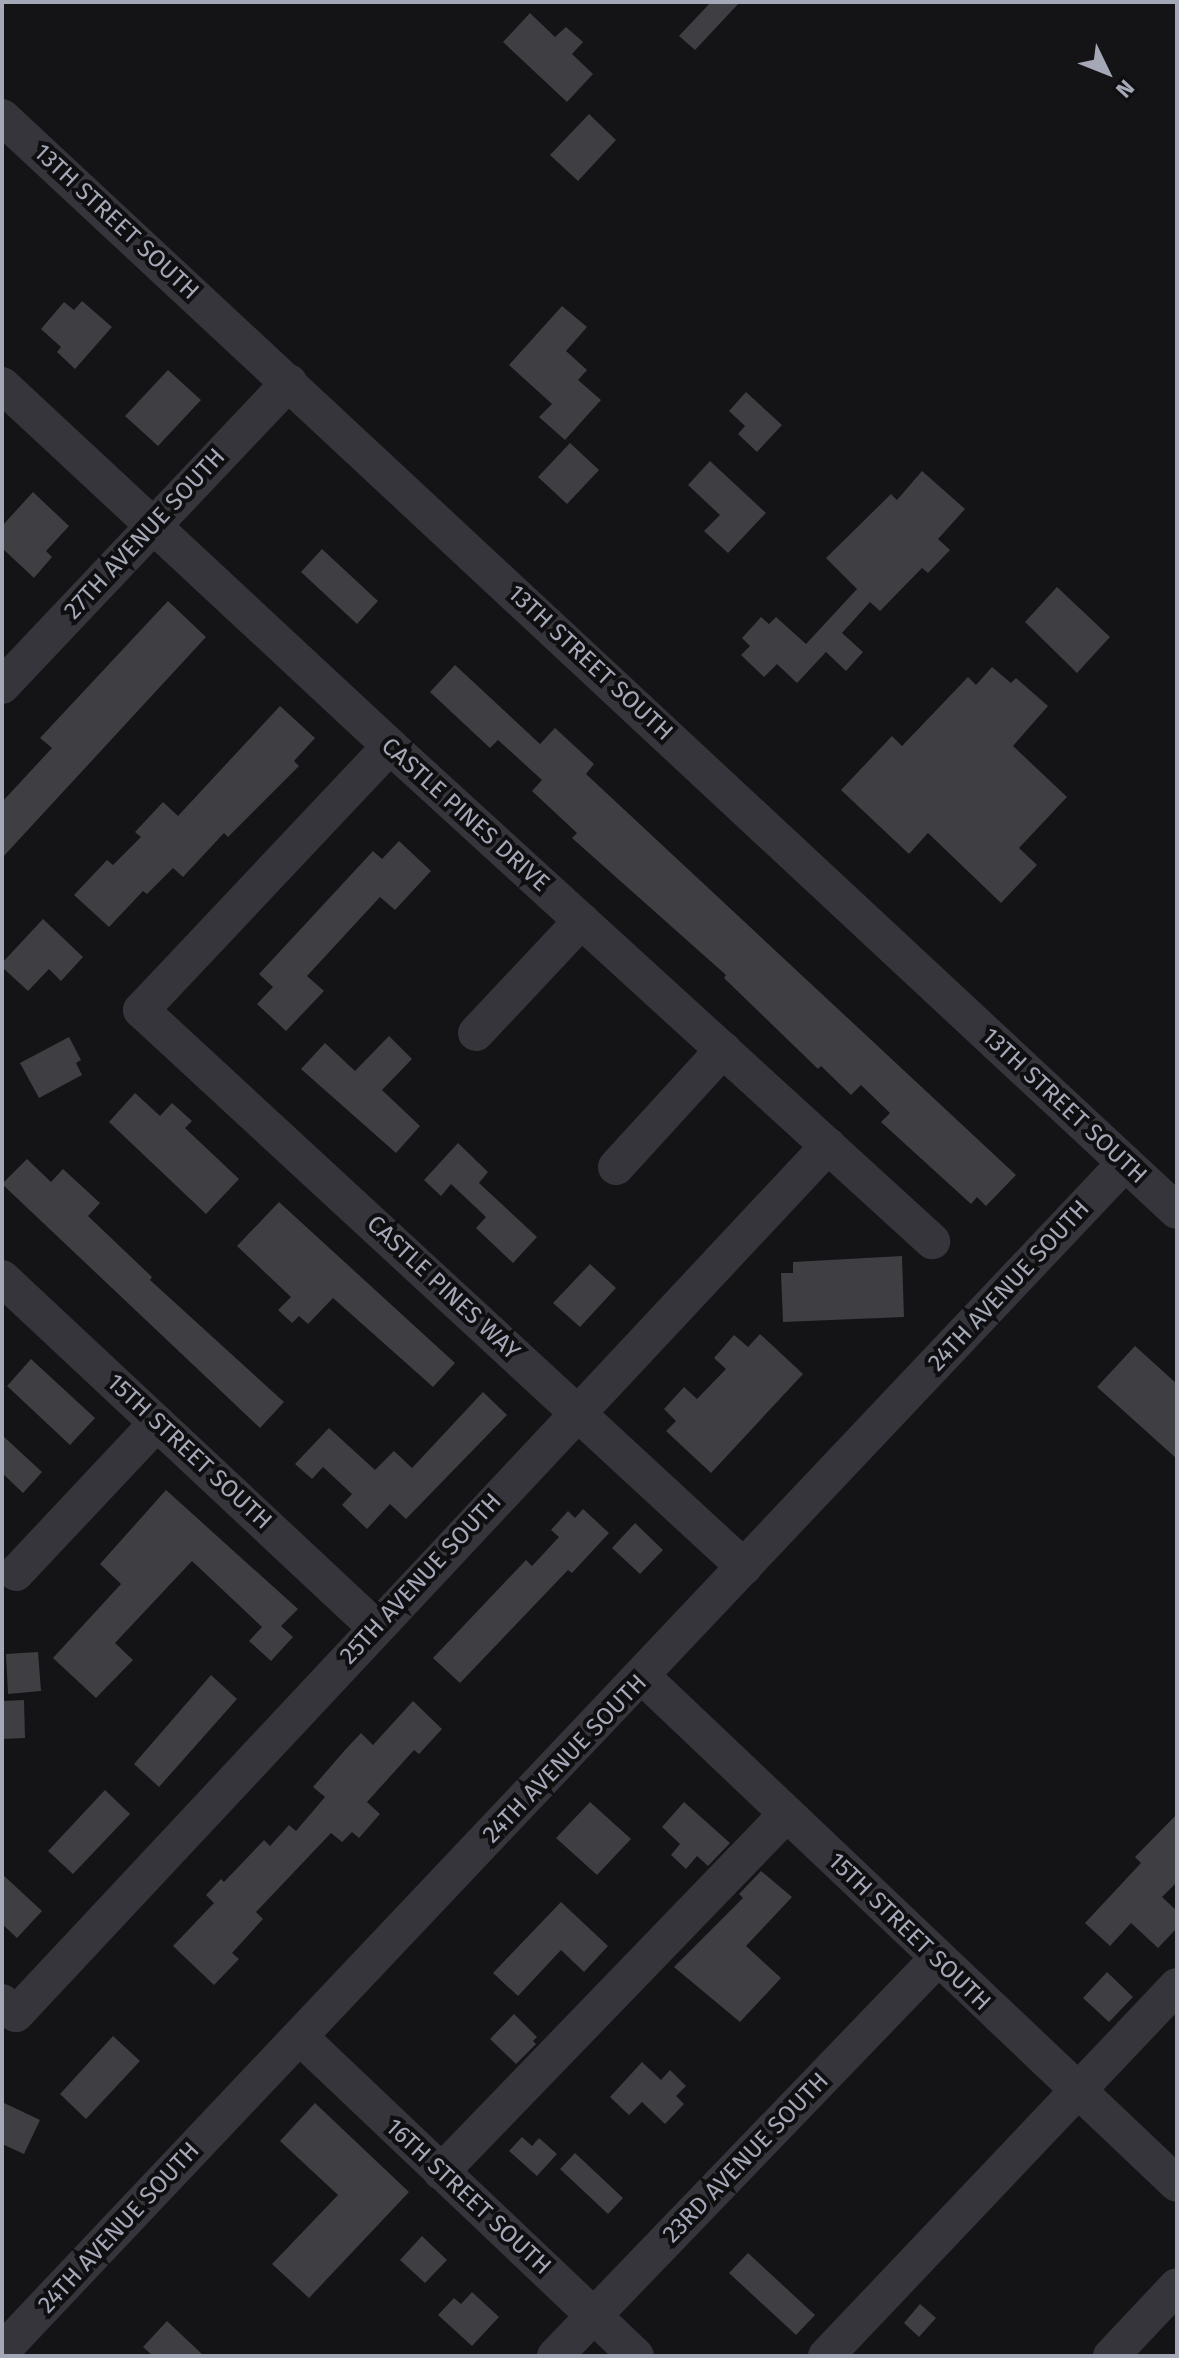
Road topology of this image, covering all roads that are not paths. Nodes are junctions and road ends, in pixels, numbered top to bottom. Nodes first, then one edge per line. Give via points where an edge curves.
1 (2, 117) edge
2 (289, 382) junction
3 (2, 385) edge
4 (152, 525) junction
5 (2, 686) edge
6 (390, 746) junction
7 (581, 921) junction
8 (476, 1033) dead end
9 (723, 1050) junction
10 (828, 1146) junction
11 (1125, 1163) junction
12 (616, 1167) dead end
13 (1177, 1211) edge
14 (932, 1241) dead end
15 (2, 1278) edge
16 (578, 1412) junction
17 (157, 1423) junction
18 (744, 1567) junction
19 (16, 1573) dead end
20 (375, 1627) junction
21 (643, 1677) junction
22 (787, 1814) junction
23 (937, 1959) junction
24 (1177, 1986) edge
25 (9, 2008) edge
26 (300, 2037) junction
27 (1077, 2093) junction
28 (441, 2172) junction
29 (1177, 2184) edge
30 (1177, 2286) edge
31 (594, 2316) junction
32 (2, 2351) edge
33 (555, 2356) edge
34 (636, 2356) edge
35 (826, 2356) edge
36 (1111, 2356) edge

1 - 2 street, 13TH STREET SOUTH
2 - 4 street, 27TH AVENUE SOUTH
2 - 11 street, 13TH STREET SOUTH
3 - 4 street, CASTLE PINES DRIVE
4 - 5 street, 27TH AVENUE SOUTH
4 - 6 street, CASTLE PINES DRIVE
6 - 7 street, CASTLE PINES DRIVE
6 - 16 street, CASTLE PINES WAY via 141,1010
7 - 8 street
7 - 9 street, CASTLE PINES DRIVE
9 - 10 street, CASTLE PINES DRIVE
9 - 12 street
10 - 14 street, CASTLE PINES DRIVE
10 - 16 street, 25TH AVENUE SOUTH
11 - 13 street, 13TH STREET SOUTH
11 - 18 street, 24TH AVENUE SOUTH
15 - 17 street, 15TH STREET SOUTH
16 - 18 street, CASTLE PINES WAY
16 - 20 street, 25TH AVENUE SOUTH
17 - 19 street
17 - 20 street, 15TH STREET SOUTH
18 - 21 street, 24TH AVENUE SOUTH
20 - 25 street, 25TH AVENUE SOUTH
21 - 22 street, 15TH STREET SOUTH
21 - 26 street, 24TH AVENUE SOUTH
22 - 23 street, 15TH STREET SOUTH
22 - 28 street
23 - 27 street, 15TH STREET SOUTH
23 - 31 street, 23RD AVENUE SOUTH
24 - 27 street
26 - 28 street, 16TH STREET SOUTH
26 - 32 street, 24TH AVENUE SOUTH
27 - 29 street, 15TH STREET SOUTH
27 - 35 street
28 - 31 street, 16TH STREET SOUTH
30 - 36 street
31 - 33 street, 23RD AVENUE SOUTH
31 - 34 street, 16TH STREET SOUTH

